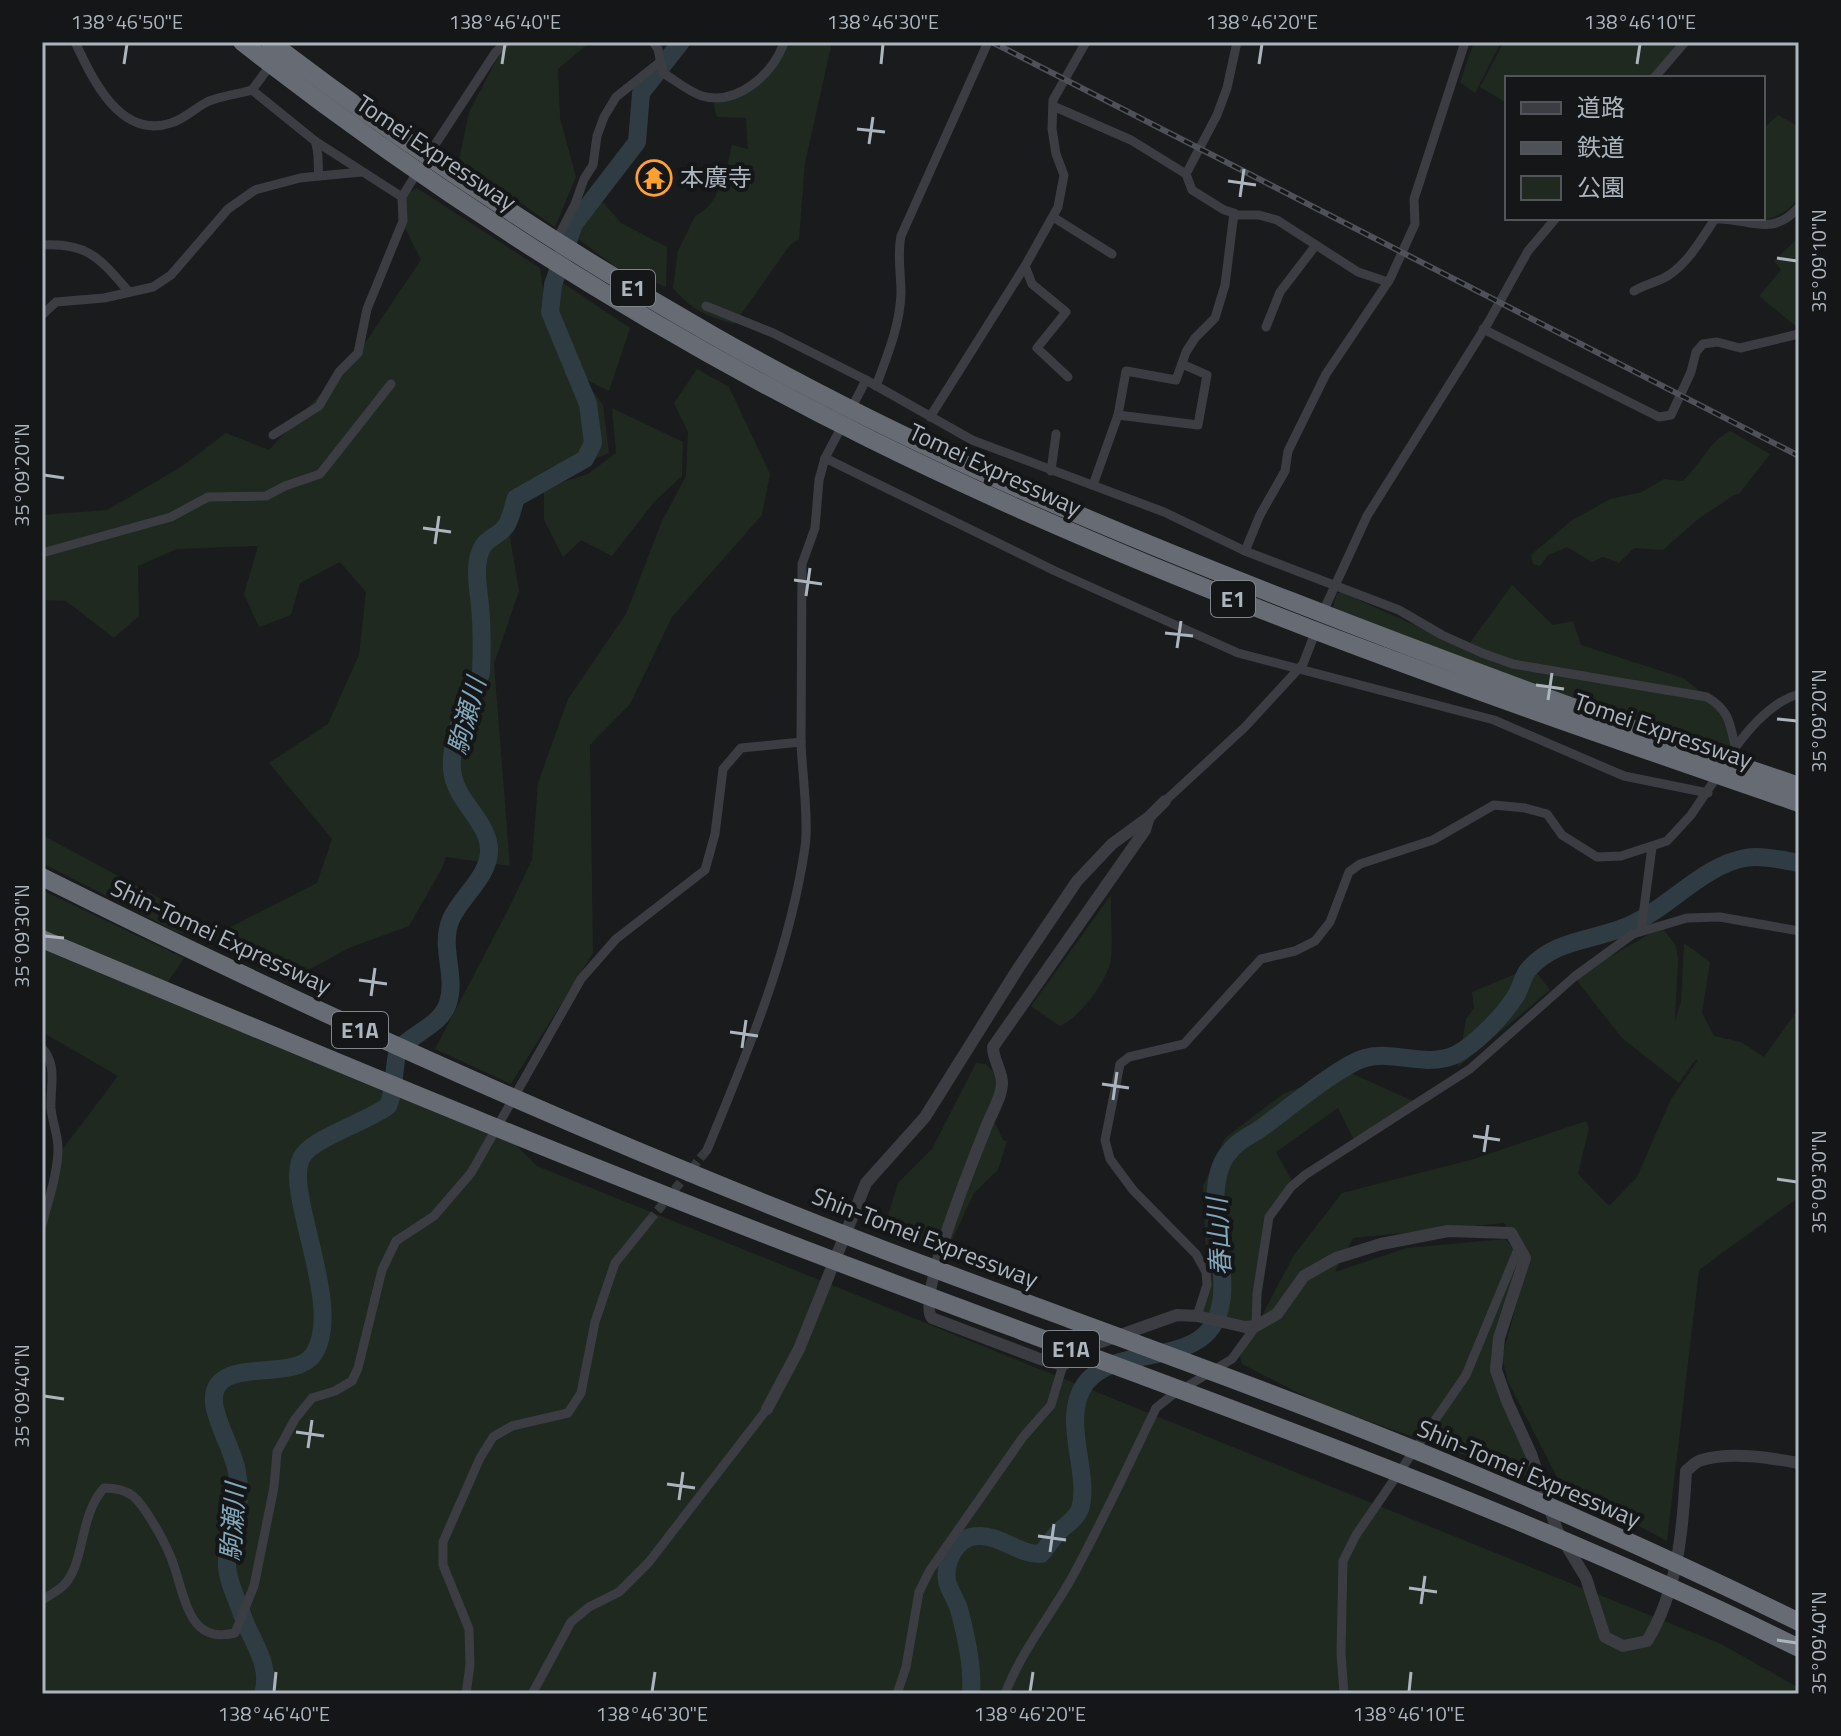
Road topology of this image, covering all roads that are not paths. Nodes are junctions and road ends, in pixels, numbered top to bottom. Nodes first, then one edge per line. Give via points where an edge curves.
1 (75, 42) edge
2 (242, 42) edge
3 (270, 42) edge
4 (289, 42) edge
5 (506, 42) edge
6 (653, 42) edge
7 (784, 42) edge
8 (988, 42) edge
9 (1086, 42) edge
10 (1237, 42) edge
11 (1465, 42) edge
12 (1685, 42) edge
13 (660, 62) junction
14 (1656, 76) edge
15 (254, 87) junction
16 (1053, 103) junction
17 (315, 141) junction
18 (362, 172) junction
19 (1186, 174) junction
20 (319, 176) junction
21 (404, 193) junction
22 (469, 196) junction
23 (1799, 207) edge
24 (1233, 215) junction
25 (1053, 217) junction
26 (1554, 220) edge
27 (1714, 220) edge
28 (1721, 220) edge
29 (42, 245) edge
30 (1316, 245) junction
31 (1112, 254) dead end
32 (1025, 266) junction
33 (542, 267) dead end
34 (1389, 280) junction
35 (1634, 291) dead end
36 (129, 292) junction
37 (706, 306) dead end
38 (42, 315) edge
39 (1485, 326) junction
40 (1266, 327) dead end
41 (1799, 334) edge
42 (1182, 364) junction
43 (1068, 377) dead end
44 (866, 380) junction
45 (391, 384) dead end
46 (876, 386) junction
47 (1118, 415) junction
48 (930, 417) junction
49 (1056, 434) dead end
50 (273, 435) dead end
51 (827, 456) junction
52 (1051, 471) junction
53 (1093, 485) junction
54 (1245, 551) junction
55 (42, 553) edge
56 (1333, 587) junction
57 (1300, 666) junction
58 (1799, 694) edge
59 (801, 742) junction
60 (1735, 746) junction
61 (1700, 761) junction
62 (1799, 786) edge
63 (1708, 793) junction
64 (1165, 801) joint
65 (1799, 803) edge
66 (1149, 817) junction
67 (1652, 847) junction
68 (42, 877) edge
69 (1641, 931) junction
70 (1799, 931) edge
71 (42, 939) edge
72 (42, 1048) edge
73 (707, 1150) tunnel mouth
74 (649, 1221) tunnel mouth
75 (42, 1225) edge
76 (1519, 1247) junction
77 (1197, 1316) junction
78 (1256, 1326) junction
79 (1063, 1365) junction
80 (767, 1409) joint
81 (1799, 1463) edge
82 (42, 1600) edge
83 (1799, 1622) edge
84 (1799, 1648) edge
85 (466, 1694) edge
86 (532, 1694) edge
87 (897, 1694) edge
88 (1005, 1694) edge
89 (1344, 1694) edge

1 - 15 street via 106,99 124,116 147,125 171,124 209,101
2 - 22 highway, Tomei Expressway / E1 via 323,104
3 - 22 highway, Tomei Expressway / E1
4 - 15 street
5 - 21 street
6 - 13 street
7 - 13 street via 780,56 748,89 723,98 700,95 663,73
8 - 46 street via 901,236 901,294
9 - 16 street
10 - 19 street via 1217,115
11 - 34 street via 1414,199 1415,224
12 - 14 street
13 - 33 street via 616,97 604,117 593,165
15 - 17 street
16 - 19 street via 1131,140
16 - 25 street via 1052,129 1064,175
17 - 18 street
17 - 20 street
18 - 20 street
18 - 21 street
19 - 24 street via 1192,190
20 - 36 street via 255,190 228,209 171,275 153,287
21 - 50 street via 403,221 367,309 358,353 339,372 319,406
22 - 61 highway, Tomei Expressway / E1 via 623,303 791,387 868,438 1000,500 1401,664
23 - 28 street via 1775,223
24 - 30 street via 1277,220
24 - 42 street via 1225,285 1215,318 1195,338
25 - 31 street
25 - 32 street
26 - 39 street via 1528,251
27 - 35 street via 1669,276
29 - 36 street via 81,248 99,258
30 - 34 street via 1358,272
30 - 40 street via 1280,292
32 - 43 street via 1032,284 1066,312 1037,348
32 - 48 street
34 - 54 street via 1326,374
36 - 38 street via 56,302
37 - 44 street
39 - 41 street via 1659,417 1671,415 1703,344 1740,348
39 - 56 street via 1367,516
42 - 47 street via 1176,380 1126,371
42 - 47 street via 1207,375 1198,425
44 - 46 street
44 - 51 street
45 - 55 street via 320,474 266,496 208,497 171,517
46 - 48 street
47 - 53 street
48 - 52 street
49 - 52 street
51 - 57 street via 1055,571 1238,653
51 - 59 street via 815,528 802,564
52 - 53 street
53 - 54 street
54 - 56 street
56 - 57 street
56 - 60 street via 1399,610 1442,635 1513,664 1707,697 1721,705
57 - 63 street via 1494,720 1624,776
57 - 64 street via 1245,727
58 - 60 street via 1780,703
59 - 73 street via 806,844 791,910 764,1007
59 - 82 street via 741,748 723,769 705,870 616,939 581,979 471,1173 434,1216 396,1241 382,1270 352,1381 312,1398 277,1452 254,1586 235,1633 219,1637 199,1627 170,1553 133,1496 116,1488 104,1488 92,1501 78,1556 64,1585
60 - 63 street
61 - 62 highway, Tomei Expressway / E1
61 - 65 highway, Tomei Expressway / E1
63 - 67 street via 1667,841
64 - 66 street
66 - 79 street via 993,1047 1002,1082 927,1306 932,1318
66 - 80 street via 1112,844 1077,881 925,1117 866,1183 799,1349
67 - 69 street
67 - 77 street via 1597,857 1562,835 1547,814 1494,805 1433,840 1360,864 1349,872 1330,922 1315,941 1261,959 1184,1044 1120,1064 1105,1140 1110,1159 1196,1254 1206,1272
68 - 83 highway, Shin-Tomei Expressway / E1A via 527,1105 885,1250 1285,1399 1520,1494
69 - 70 street via 1698,917
69 - 78 street via 1583,969 1470,1069 1292,1186 1269,1217
71 - 84 highway, Shin-Tomei Expressway / E1A via 514,1135 1526,1524
72 - 75 street via 53,1074 51,1106 59,1148
74 - 85 street via 615,1263 595,1322 581,1393 568,1413 512,1426 493,1437 443,1542 443,1565 469,1629
76 - 78 street via 1511,1233 1448,1231 1381,1244 1336,1258 1304,1276 1277,1314
76 - 81 street via 1525,1258 1499,1338 1496,1370 1557,1530 1586,1578 1605,1637 1623,1646 1647,1641 1665,1607 1683,1528 1686,1471 1699,1460 1715,1458 1758,1456
76 - 89 street via 1466,1375 1343,1561
77 - 78 street
77 - 79 street via 1177,1315 1098,1343
78 - 88 street via 1232,1359 1156,1408 1096,1532 1016,1666
79 - 87 street via 1051,1405 930,1570 919,1592
80 - 86 street via 649,1562 619,1592 571,1622

